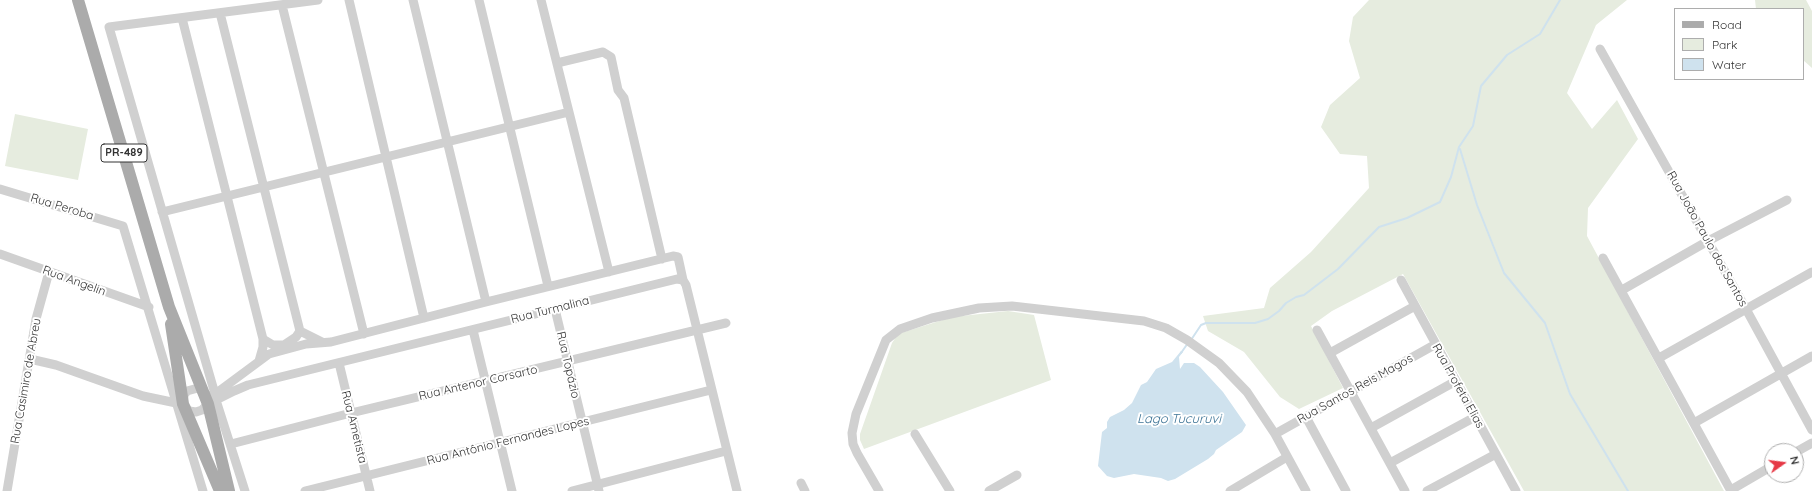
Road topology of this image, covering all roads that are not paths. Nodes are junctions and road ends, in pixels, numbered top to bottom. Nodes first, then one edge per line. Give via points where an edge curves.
1 (78, 0) edge
2 (318, 0) edge
3 (349, 0) edge
4 (413, 0) edge
5 (479, 0) edge
6 (542, 0) edge
7 (282, 5) junction
8 (220, 13) junction
9 (182, 18) junction
10 (1600, 49) dead end
11 (557, 63) junction
12 (569, 112) junction
13 (509, 126) junction
14 (447, 142) junction
15 (386, 157) junction
16 (324, 172) junction
17 (264, 187) junction
18 (0, 189) edge
19 (226, 196) junction
20 (1787, 200) dead end
21 (162, 212) junction
22 (1708, 241) junction
23 (0, 254) edge
24 (1603, 258) dead end
25 (662, 259) junction
26 (49, 272) junction
27 (609, 272) junction
28 (1812, 272) edge
29 (683, 280) junction
30 (1401, 280) dead end
31 (548, 286) junction
32 (1622, 290) junction
33 (486, 302) junction
34 (1415, 306) junction
35 (149, 307) junction
36 (169, 307) junction
37 (555, 309) junction
38 (1746, 309) junction
39 (424, 318) junction
40 (726, 323) dead end
41 (473, 330) junction
42 (697, 330) junction
43 (1317, 330) dead end
44 (300, 331) junction
45 (364, 334) junction
46 (263, 339) junction
47 (324, 343) junction
48 (1436, 344) junction
49 (1330, 353) junction
50 (1812, 356) edge
51 (30, 358) junction
52 (1659, 358) junction
53 (259, 361) junction
54 (568, 362) junction
55 (339, 363) junction
56 (1781, 373) junction
57 (1456, 381) junction
58 (485, 382) junction
59 (711, 390) junction
60 (1351, 392) junction
61 (211, 396) junction
62 (180, 404) junction
63 (351, 413) junction
64 (1306, 417) junction
65 (1476, 417) junction
66 (582, 423) junction
67 (1694, 423) junction
68 (1371, 428) junction
69 (1812, 430) edge
70 (915, 434) dead end
71 (1275, 434) junction
72 (500, 443) junction
73 (231, 444) junction
74 (726, 451) junction
75 (1496, 454) junction
76 (1287, 457) junction
77 (1390, 463) junction
78 (1764, 471) edge
79 (1017, 475) dead end
80 (366, 476) junction
81 (599, 488) edge
82 (1232, 490) edge
83 (1731, 490) edge
84 (7, 491) edge
85 (203, 491) edge
86 (220, 491) edge
87 (229, 491) edge
88 (245, 491) edge
89 (305, 491) edge
90 (370, 491) edge
91 (512, 491) edge
92 (572, 491) edge
93 (737, 491) edge
94 (879, 491) edge
95 (950, 491) edge
96 (989, 491) edge
97 (1306, 491) edge
98 (1346, 491) edge
99 (1405, 491) edge
100 (1428, 491) edge
101 (1516, 491) edge

1 - 36 main road, PR-489 / PR-489
2 - 7 street
3 - 15 street
4 - 14 street
5 - 13 street
6 - 11 street
7 - 8 street
7 - 16 street
8 - 9 street
8 - 17 street
9 - 19 street
9 - 21 street via 109,27
10 - 22 street, Rua João Paulo dos Santos
11 - 12 street
11 - 25 street via 603,52 611,58 618,90 624,98
12 - 13 street
12 - 27 street
13 - 14 street
13 - 31 street
14 - 15 street
14 - 33 street
15 - 16 street
15 - 39 street
16 - 17 street
16 - 45 street
17 - 19 street
17 - 44 street
18 - 35 street, Rua Peroba via 123,226
19 - 21 street
19 - 46 street
20 - 22 street
21 - 61 street
22 - 32 street
22 - 38 street, Rua João Paulo dos Santos
23 - 26 street, Rua Angelin
24 - 32 street
25 - 27 street
25 - 29 street via 678,257
26 - 35 street, Rua Angelin
26 - 51 street, Rua Casimiro de Abreu via 36,320
27 - 31 street
28 - 38 street
29 - 37 street, Rua Turmalina via 677,278
29 - 42 street
30 - 34 street, Rua Profeta Elias
31 - 33 street
32 - 52 street
33 - 39 street
34 - 48 street, Rua Profeta Elias
34 - 49 street
35 - 62 street
36 - 61 main road, PR-489 / PR-489
36 - 62 main road, PR-489 / PR-489
37 - 41 street, Rua Turmalina
37 - 54 street, Rua Topázio
38 - 52 street
38 - 56 street, Rua João Paulo dos Santos
39 - 45 street
40 - 42 street, Rua Antenor Corsarto
41 - 55 street, Rua Turmalina
41 - 58 street
42 - 54 street, Rua Antenor Corsarto
42 - 59 street
43 - 49 street
44 - 46 street via 284,345 273,345
44 - 47 street
45 - 47 street
46 - 53 street
47 - 53 street via 285,349 269,354
48 - 57 street, Rua Profeta Elias
48 - 60 street, Rua Santos Reis Magos
49 - 60 street
50 - 56 street
51 - 62 street via 143,396
51 - 84 street, Rua Casimiro de Abreu
52 - 67 street
53 - 61 street
54 - 58 street, Rua Antenor Corsarto
54 - 66 street, Rua Topázio
55 - 61 street, Rua Turmalina
55 - 63 street, Rua Ametista
56 - 67 street
56 - 69 street, Rua João Paulo dos Santos
57 - 65 street, Rua Profeta Elias
57 - 68 street
58 - 63 street, Rua Antenor Corsarto
58 - 72 street
59 - 66 street, Rua Antônio Fernandes Lopes
59 - 74 street
60 - 64 street, Rua Santos Reis Magos
60 - 68 street
61 - 62 street via 202,410 196,412
61 - 62 street via 198,388 187,391
61 - 73 street
61 - 87 main road, PR-489 / PR-489
62 - 85 street
62 - 86 main road, PR-489 / PR-489
63 - 73 street, Rua Antenor Corsarto
63 - 80 street, Rua Ametista
64 - 71 street, Rua Santos Reis Magos
64 - 98 street
65 - 75 street, Rua Profeta Elias
65 - 77 street
66 - 72 street, Rua Antônio Fernandes Lopes
66 - 81 street, Rua Topázio
67 - 83 street
68 - 77 street
70 - 95 street
71 - 76 street
71 - 94 street via 1238,381 1219,363 1166,328 1144,321 1026,306 979,308 932,318 900,329 886,340 854,422 852,438 857,453
72 - 80 street, Rua Antônio Fernandes Lopes
72 - 91 street
73 - 88 street
74 - 81 street
74 - 93 street
75 - 100 street
75 - 101 street, Rua Profeta Elias
76 - 82 street
76 - 97 street
77 - 99 street
78 - 83 street
79 - 96 street
80 - 89 street, Rua Antônio Fernandes Lopes
80 - 90 street, Rua Ametista
81 - 92 street

